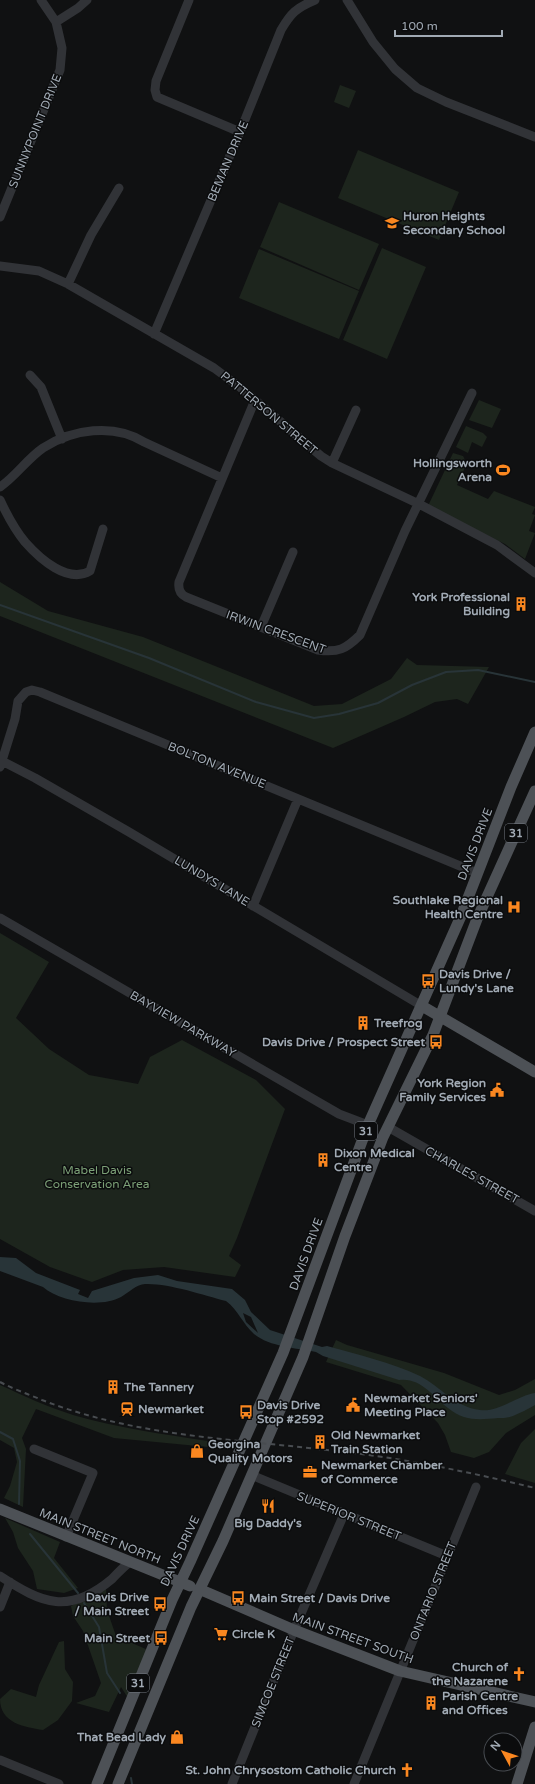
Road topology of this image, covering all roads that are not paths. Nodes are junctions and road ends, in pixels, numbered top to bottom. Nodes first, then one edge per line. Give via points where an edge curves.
1 (41, 0) edge
2 (87, 0) edge
3 (189, 0) edge
4 (314, 0) edge
5 (347, 0) edge
6 (56, 22) junction
7 (240, 132) junction
8 (535, 137) edge
9 (120, 188) dead end
10 (0, 217) edge
11 (0, 266) edge
12 (68, 284) junction
13 (154, 334) junction
14 (30, 375) dead end
15 (472, 393) dead end
16 (255, 400) junction
17 (356, 410) dead end
18 (62, 440) junction
19 (332, 463) junction
20 (222, 478) junction
21 (0, 487) edge
22 (0, 500) edge
23 (418, 504) junction
24 (103, 529) dead end
25 (293, 552) dead end
26 (535, 573) edge
27 (261, 627) junction
28 (535, 732) edge
29 (1, 763) edge
30 (535, 791) edge
31 (298, 799) junction
32 (477, 873) junction
33 (253, 906) junction
34 (0, 918) edge
35 (422, 1006) junction
36 (440, 1017) junction
37 (535, 1072) edge
38 (368, 1126) junction
39 (388, 1127) junction
40 (535, 1211) edge
41 (34, 1449) dead end
42 (251, 1475) junction
43 (476, 1488) dead end
44 (0, 1509) edge
45 (344, 1514) junction
46 (66, 1536) junction
47 (447, 1556) junction
48 (130, 1562) junction
49 (0, 1576) edge
50 (10, 1582) junction
51 (190, 1586) junction
52 (0, 1607) edge
53 (294, 1630) junction
54 (400, 1671) junction
55 (535, 1702) edge
56 (535, 1726) edge
57 (0, 1760) edge
58 (59, 1784) edge
59 (97, 1784) edge
60 (118, 1784) edge
61 (232, 1784) edge
62 (354, 1784) edge
63 (517, 1784) edge

1 - 6 street, SUNNYPOINT DRIVE
2 - 6 street
3 - 7 street via 154,90 157,97
4 - 7 street, BEMAN DRIVE via 299,7 290,15 281,30
5 - 8 street via 373,42 396,69 417,88
6 - 10 street, SUNNYPOINT DRIVE via 62,48 60,70
7 - 13 street, BEMAN DRIVE
9 - 12 street via 92,235
11 - 12 street, PATTERSON STREET via 38,271
12 - 13 street, PATTERSON STREET
13 - 16 street, PATTERSON STREET via 214,368
14 - 18 street via 41,387
15 - 23 street, IRWIN CRESCENT
16 - 19 street, PATTERSON STREET
16 - 20 street, IRWIN CRESCENT
17 - 19 street
18 - 20 street via 76,433 93,431 116,431 133,435
18 - 21 street via 43,448
19 - 23 street, PATTERSON STREET
20 - 27 street, IRWIN CRESCENT via 179,582 180,593 186,598
22 - 24 street via 25,542 40,557 68,574 84,574 90,571
23 - 26 street, PATTERSON STREET via 496,545
23 - 27 street, IRWIN CRESCENT via 360,635 349,646 332,652 318,650
25 - 27 street
28 - 32 main road, DAVIS DRIVE / 31
29 - 31 street, BOLTON AVENUE via 18,701 26,692 32,690 67,702
29 - 33 street, LUNDYS LANE via 130,832
30 - 36 main road, DAVIS DRIVE / 31 via 477,919
31 - 32 street, BOLTON AVENUE
31 - 33 street
32 - 35 main road, DAVIS DRIVE / 31
33 - 35 street, LUNDYS LANE
34 - 38 street, BAYVIEW PARKWAY via 339,1114
35 - 36 main road
35 - 38 main road, DAVIS DRIVE / 31
36 - 37 main road
36 - 39 main road, DAVIS DRIVE / 31
38 - 51 main road, DAVIS DRIVE / 31 via 298,1316
39 - 40 street, CHARLES STREET
39 - 42 main road, DAVIS DRIVE / 31 via 344,1236 303,1358
41 - 46 street via 93,1473
42 - 45 street, SUPERIOR STREET
42 - 51 main road, DAVIS DRIVE / 31 via 218,1553
43 - 47 street, ONTARIO STREET
44 - 46 main road, MAIN STREET NORTH
45 - 47 street, SUPERIOR STREET
45 - 53 street, SIMCOE STREET
46 - 48 main road, MAIN STREET NORTH
47 - 54 street, ONTARIO STREET
48 - 50 street via 104,1585 76,1600 46,1600 31,1595
48 - 51 main road, MAIN STREET NORTH
49 - 50 street
50 - 52 street
51 - 53 main road, MAIN STREET SOUTH
51 - 59 main road, DAVIS DRIVE / 31 via 152,1648
51 - 60 main road, DAVIS DRIVE / 31
53 - 54 main road, MAIN STREET SOUTH
53 - 61 street, SIMCOE STREET
54 - 55 main road, MAIN STREET SOUTH
54 - 62 street, ONTARIO STREET
56 - 63 main road
57 - 58 street

